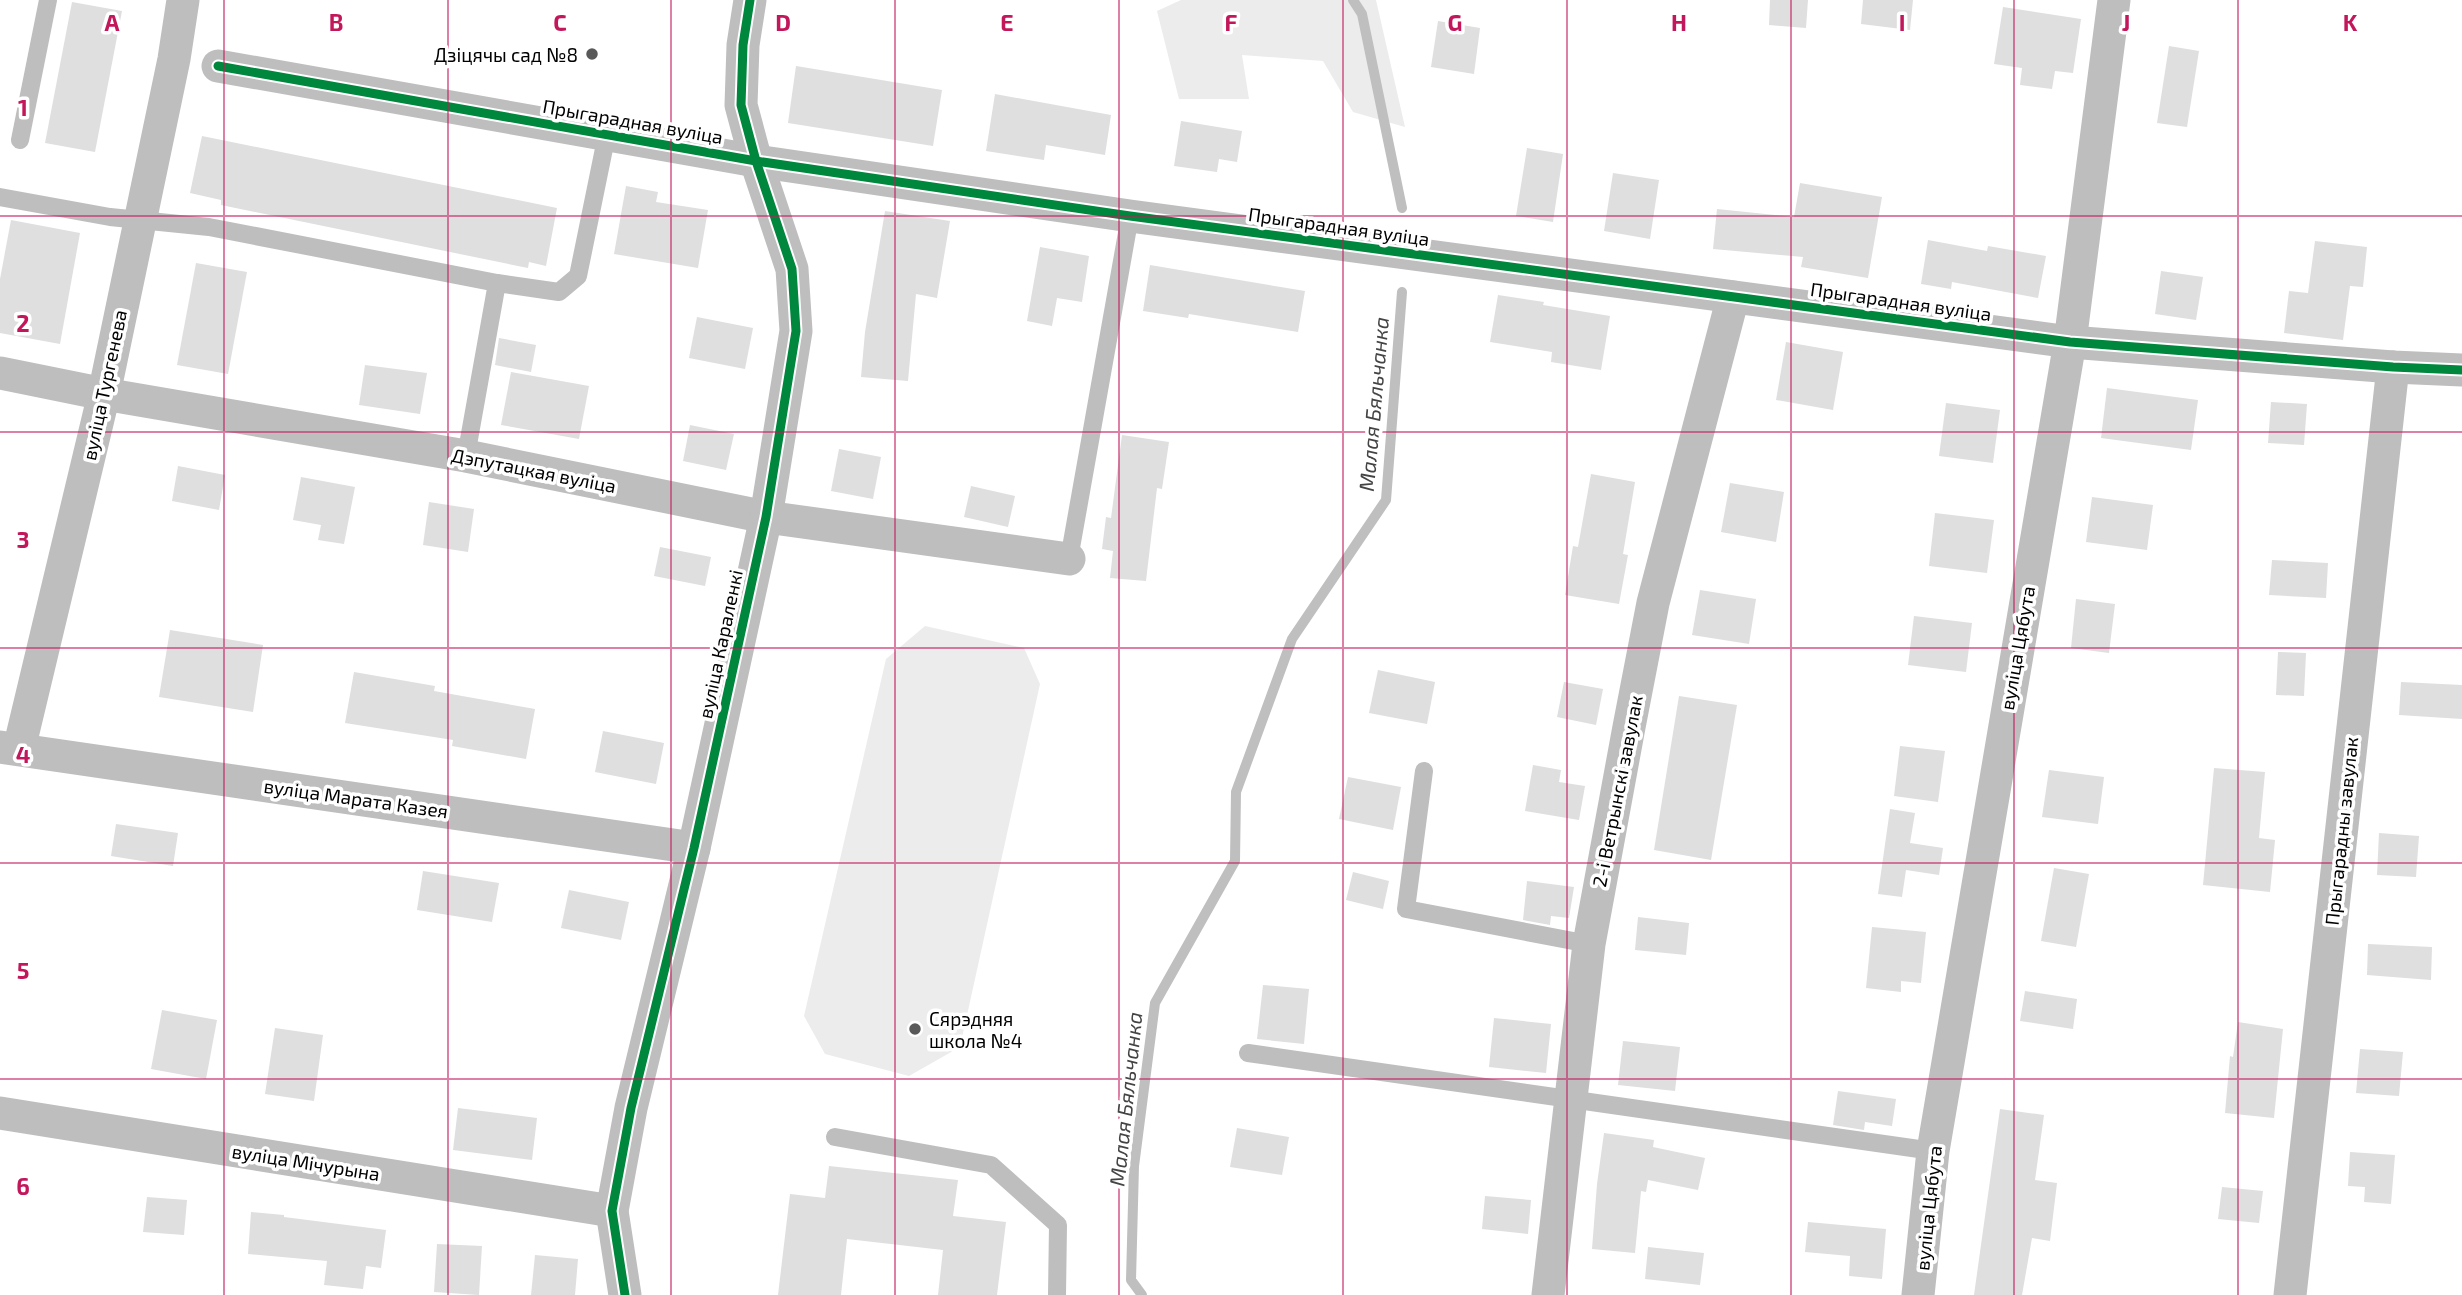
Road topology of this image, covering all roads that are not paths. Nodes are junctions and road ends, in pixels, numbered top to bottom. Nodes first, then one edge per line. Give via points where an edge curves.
1 (48, 0) edge
2 (183, 0) edge
3 (750, 0) edge
4 (2113, 0) edge
5 (218, 66) dead end
6 (607, 134) junction
7 (20, 140) dead end
8 (756, 161) junction
9 (0, 197) edge
10 (1130, 216) junction
11 (139, 219) junction
12 (497, 283) junction
13 (1733, 296) junction
14 (2070, 342) junction
15 (2393, 367) junction
16 (2462, 370) edge
17 (0, 373) edge
18 (104, 394) junction
19 (466, 456) junction
20 (766, 517) junction
21 (1069, 559) joint
22 (10, 748) edge
23 (1424, 771) dead end
24 (694, 848) junction
25 (1589, 944) junction
26 (1248, 1053) dead end
27 (1572, 1101) junction
28 (0, 1113) edge
29 (835, 1137) dead end
30 (1933, 1152) junction
31 (612, 1211) junction
32 (625, 1295) edge
33 (1058, 1295) edge
34 (1548, 1295) edge
35 (1918, 1295) edge
36 (2290, 1295) edge

1 - 7 lane
2 - 11 street, вуліца Тургенева
3 - 8 street, вуліца Караленкі via 741,105
4 - 14 street, вуліца Цябута
5 - 6 street, Прыгарадная вуліца
6 - 8 street, Прыгарадная вуліца
6 - 12 lane via 579,276 559,292
8 - 10 street, Прыгарадная вуліца
8 - 20 street, вуліца Караленкі via 792,270 796,331
9 - 11 lane
10 - 13 street, Прыгарадная вуліца
10 - 21 lane
11 - 12 lane via 209,227
11 - 18 street, вуліца Тургенева
12 - 19 lane
13 - 14 street, Прыгарадная вуліца
13 - 25 street, 2-і Ветрынскі завулак via 1653,603
14 - 15 street, Прыгарадная вуліца
14 - 30 street, вуліца Цябута
15 - 16 street, Прыгарадная вуліца
15 - 36 street, Прыгарадны завулак
17 - 18 street, Дэпутацкая вуліца
18 - 19 street, Дэпутацкая вуліца
18 - 22 street, вуліца Тургенева
19 - 20 street, Дэпутацкая вуліца
20 - 21 street, Дэпутацкая вуліца
20 - 24 street, вуліца Караленкі
22 - 24 street, вуліца Марата Казея
23 - 25 lane via 1406,909
24 - 31 street, вуліца Караленкі via 631,1108
25 - 27 street, 2-і Ветрынскі завулак
26 - 27 lane
27 - 30 lane
27 - 34 street, 2-і Ветрынскі завулак
28 - 31 street, вуліца Мічурына
29 - 33 lane via 991,1165 1058,1225
30 - 35 street, вуліца Цябута
31 - 32 street, вуліца Караленкі

